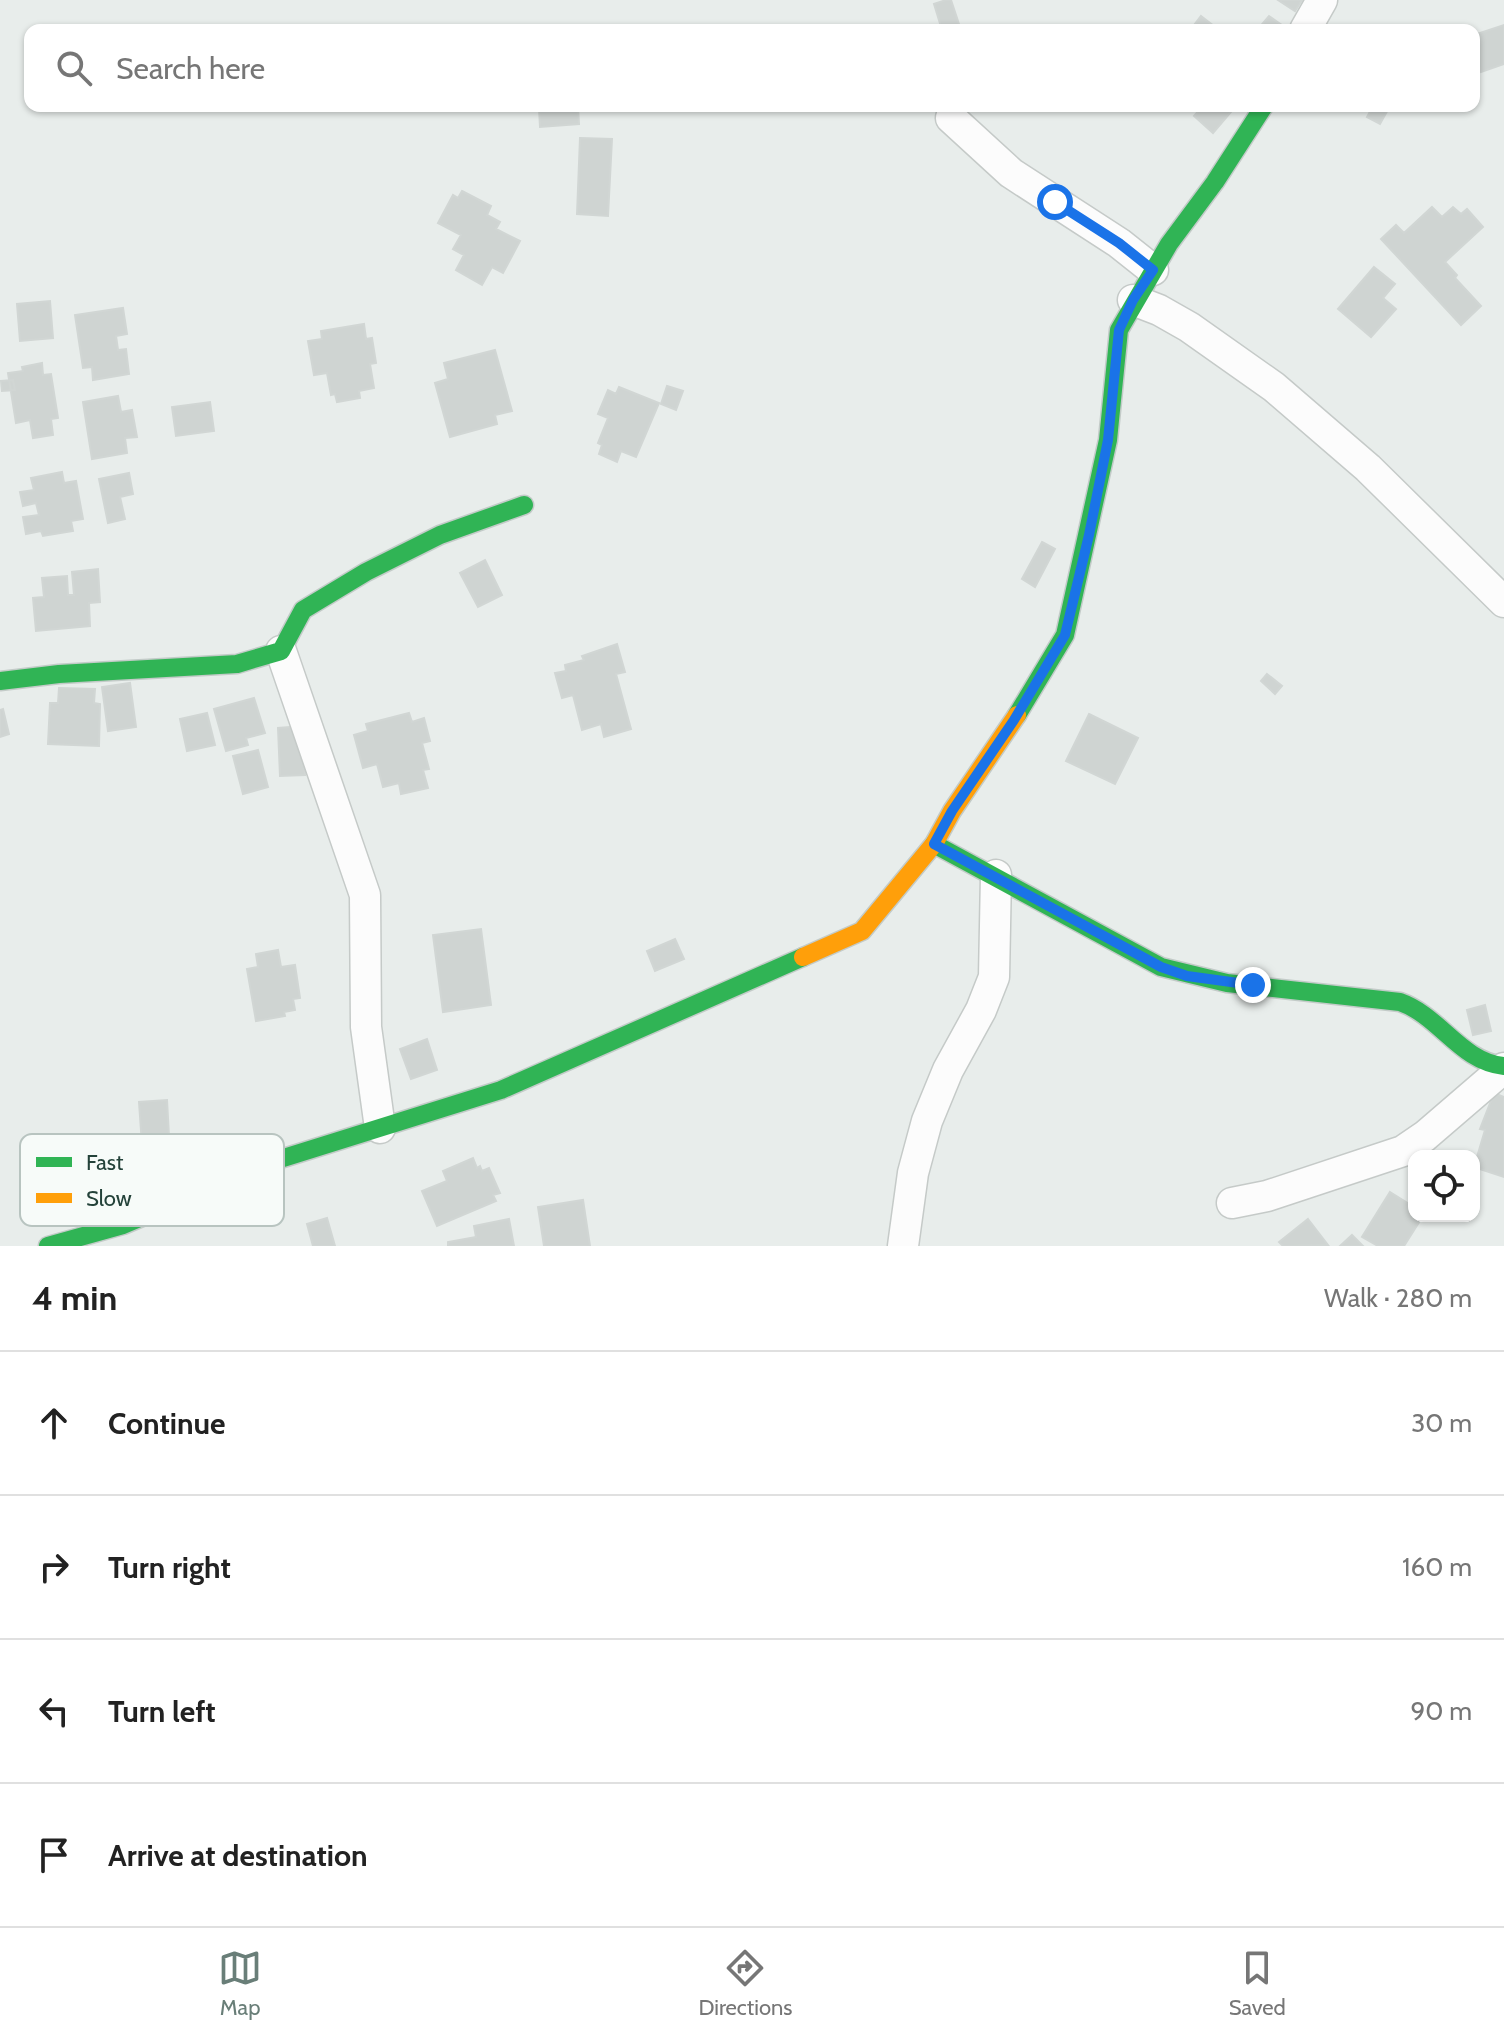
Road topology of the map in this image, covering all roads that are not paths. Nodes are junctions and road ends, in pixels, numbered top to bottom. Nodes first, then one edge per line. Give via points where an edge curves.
1 (1322, 0) edge
2 (1308, 24) edge
3 (1260, 112) edge
4 (951, 118) dead end
5 (1153, 270) junction
6 (1133, 300) junction
7 (524, 505) dead end
8 (1504, 602) edge
9 (281, 651) junction
10 (0, 681) edge
11 (934, 844) junction
12 (996, 875) junction
13 (1504, 1067) edge
14 (380, 1128) junction
15 (284, 1158) edge
16 (1232, 1203) dead end
17 (148, 1226) edge
18 (128, 1236) edge
19 (48, 1246) edge
20 (903, 1246) edge

1 - 2 street
3 - 5 street
4 - 5 street via 1011,173
5 - 6 street
6 - 8 street via 1189,327 1274,387 1368,468
6 - 11 street via 1119,330 1108,440 1065,635
7 - 9 street via 440,535 366,572 303,610
9 - 10 street via 237,664
9 - 14 street via 365,895 366,1027
11 - 12 street
11 - 14 street via 862,931 501,1090
12 - 13 street via 1161,967 1214,981 1410,1006 1486,1063
12 - 20 street via 994,977 927,1121
13 - 16 street via 1403,1151
14 - 15 street
17 - 18 street
18 - 19 street

